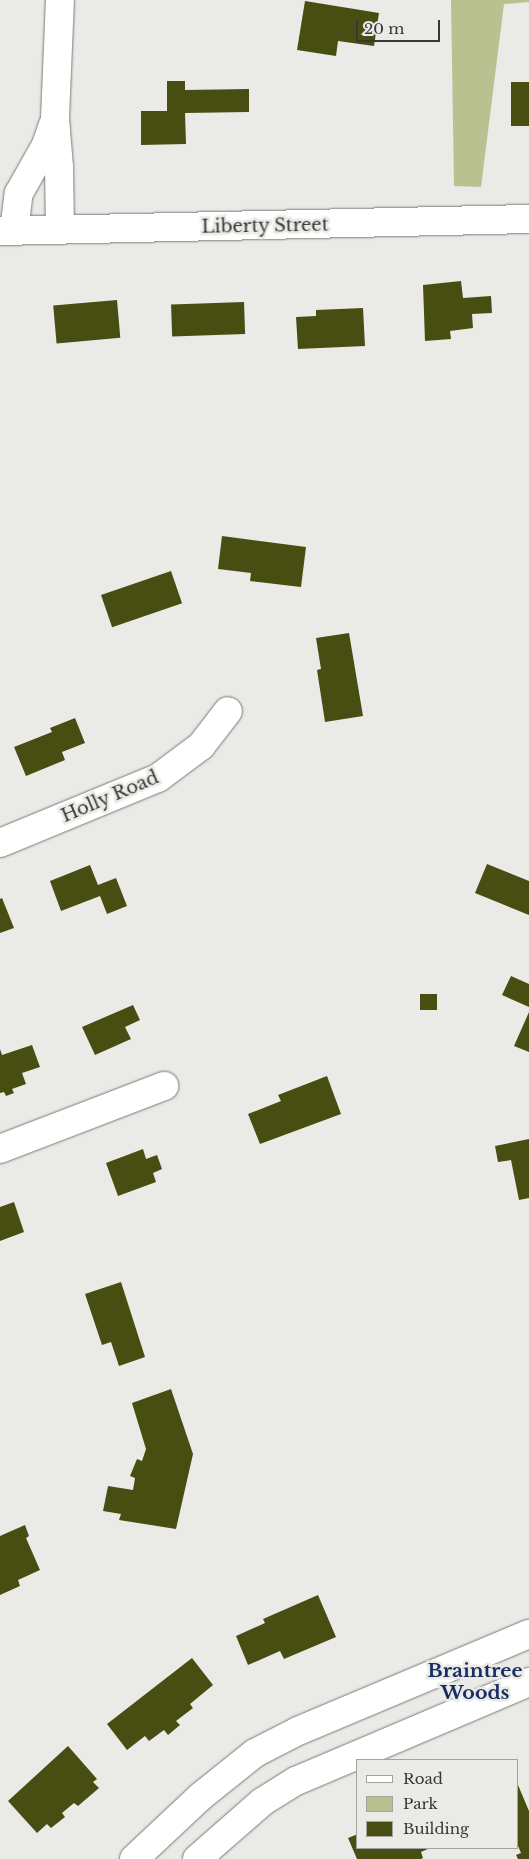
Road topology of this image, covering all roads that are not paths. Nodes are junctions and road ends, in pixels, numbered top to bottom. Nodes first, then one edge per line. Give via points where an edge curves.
1 (60, 0) edge
2 (55, 118) junction
3 (529, 219) edge
4 (60, 230) junction
5 (7, 231) edge
6 (228, 711) dead end
7 (0, 842) edge
8 (164, 1086) dead end
9 (0, 1149) edge
10 (529, 1634) edge
11 (494, 1648) junction
12 (520, 1685) edge
13 (134, 1859) edge
14 (197, 1859) edge

1 - 2 street
2 - 4 street
2 - 5 street via 46,145 19,193
3 - 4 street, Liberty Street
4 - 5 street, Liberty Street
6 - 7 street, Holly Road via 201,746 158,778
8 - 9 street
10 - 11 street
11 - 12 street
11 - 13 street via 298,1731 256,1753 200,1797
12 - 14 street via 279,1790

